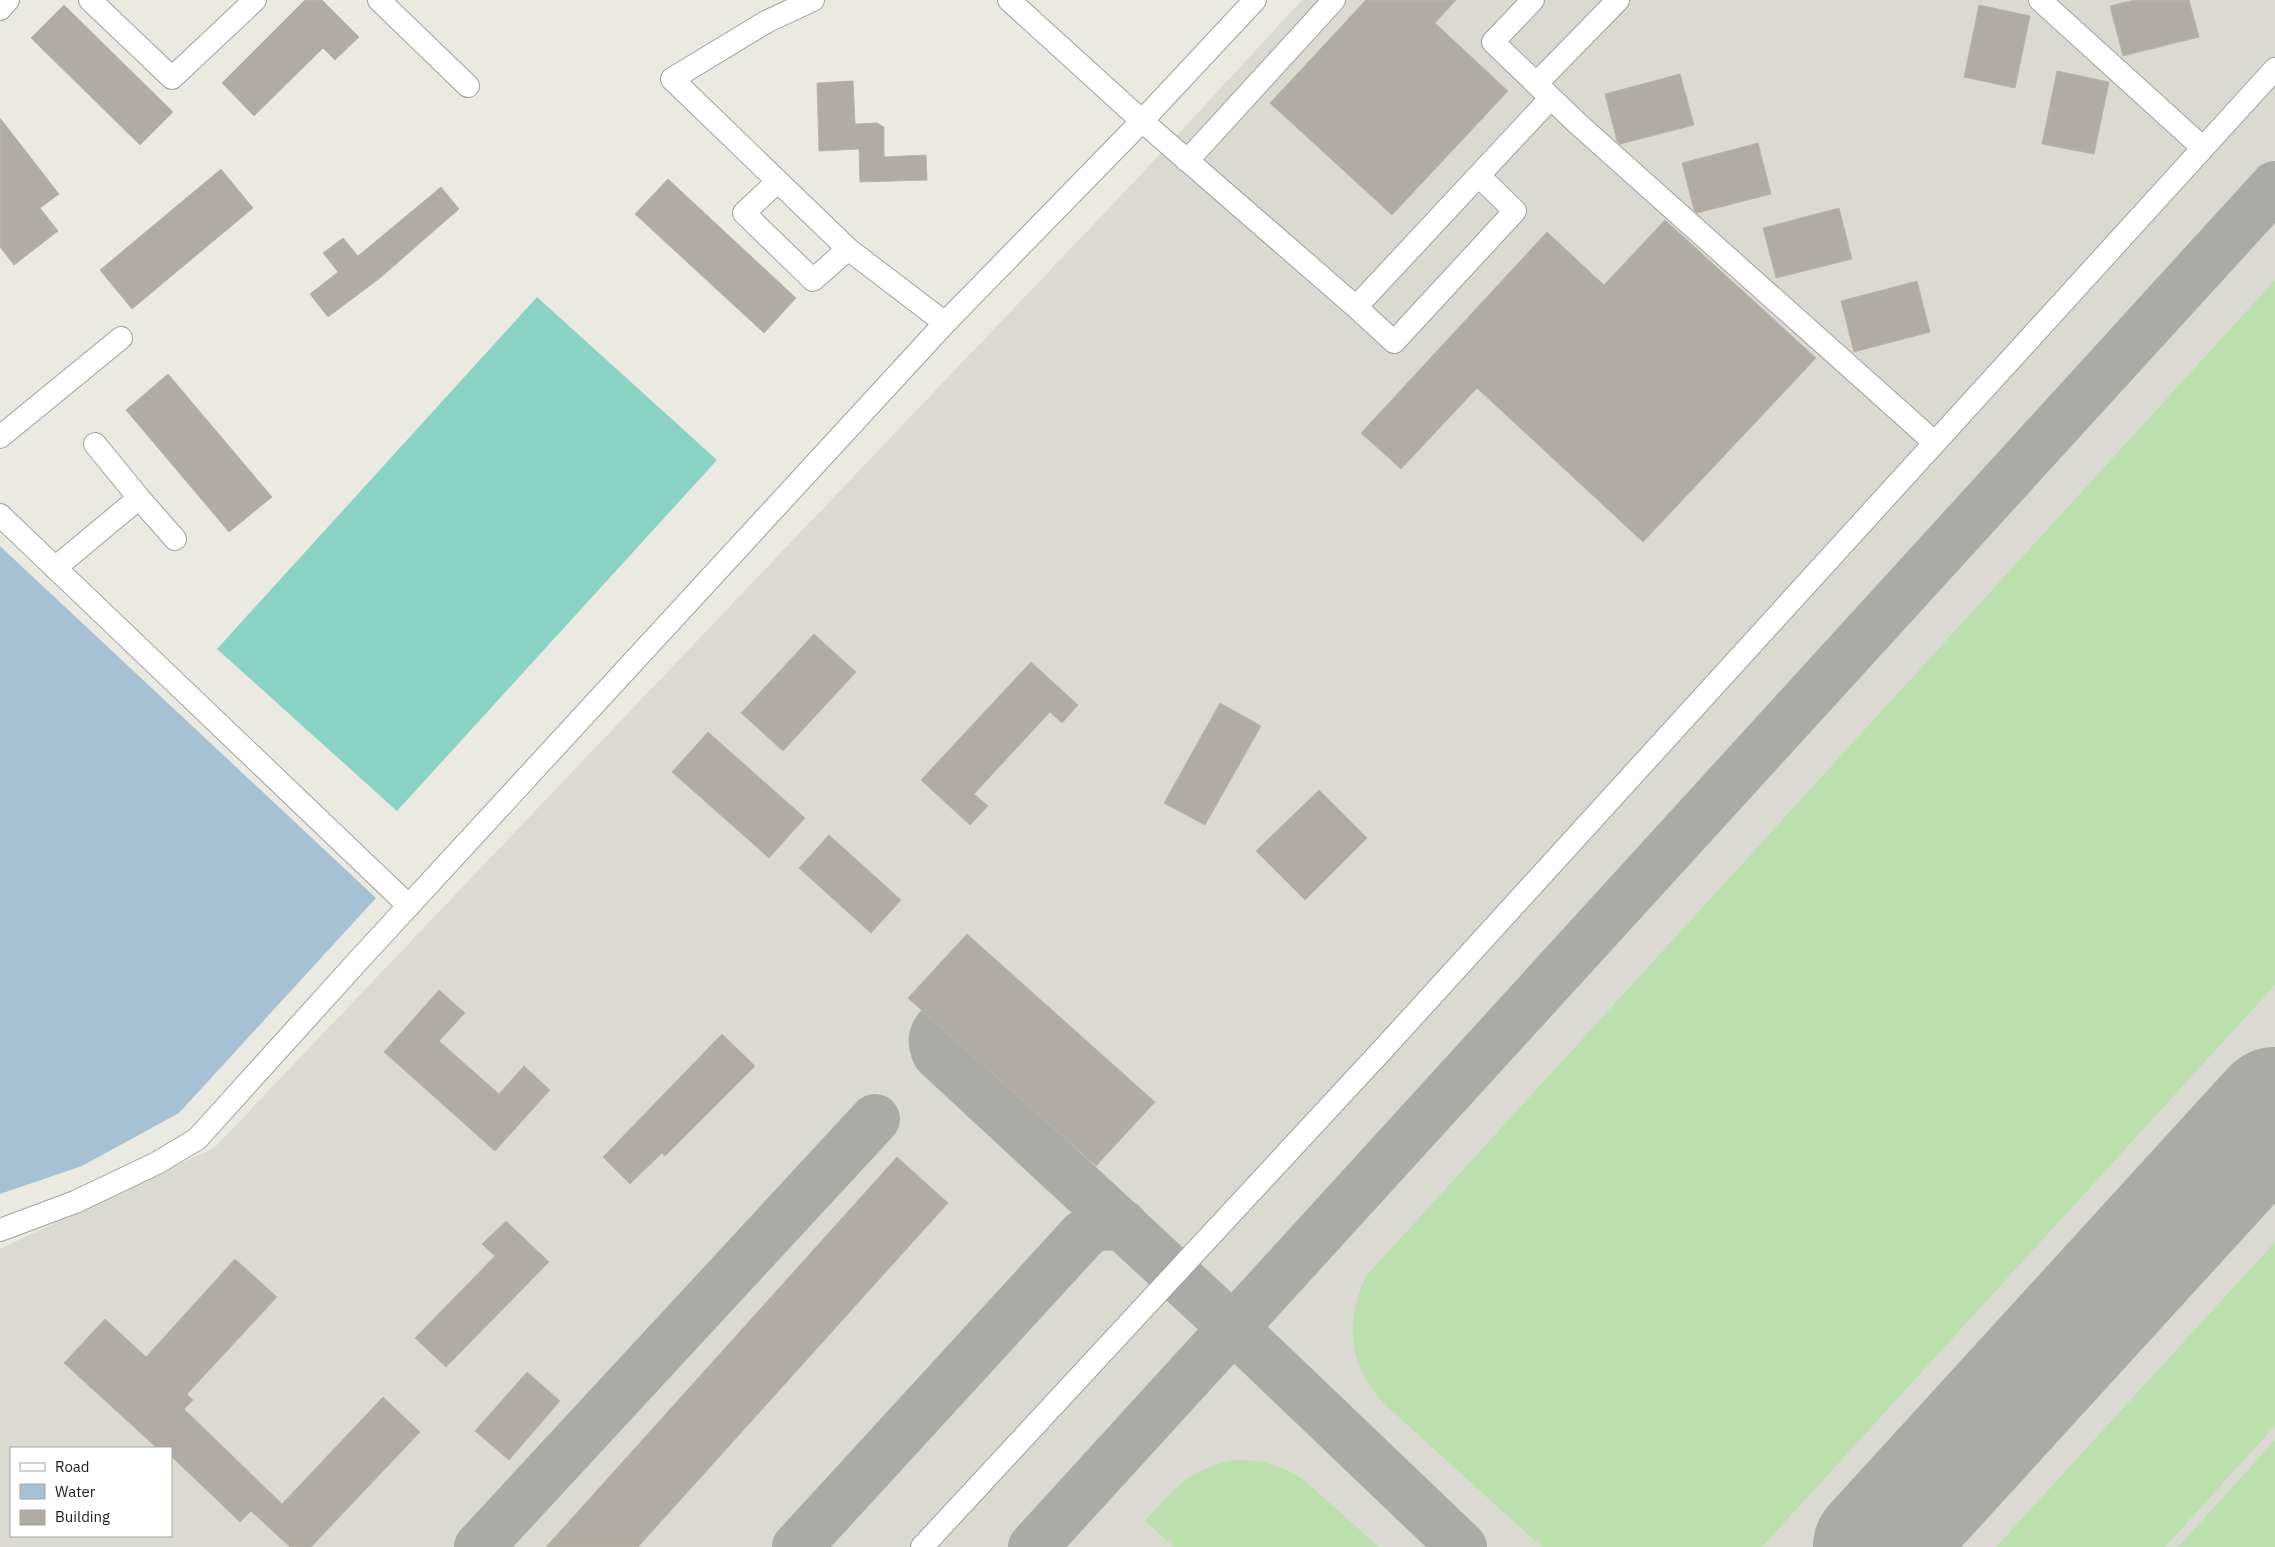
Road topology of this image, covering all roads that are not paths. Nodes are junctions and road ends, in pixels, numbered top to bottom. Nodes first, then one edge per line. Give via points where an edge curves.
1 (8, 0) edge
2 (90, 0) edge
3 (255, 0) edge
4 (379, 0) edge
5 (813, 0) edge
6 (1009, 0) edge
7 (1255, 0) edge
8 (1334, 0) edge
9 (1533, 0) edge
10 (1618, 0) edge
11 (2040, 0) edge
12 (0, 9) edge
13 (2275, 69) edge
14 (468, 86) dead end
15 (1543, 92) junction
16 (1142, 121) junction
17 (2202, 148) junction
18 (1187, 160) junction
19 (1479, 176) junction
20 (777, 182) junction
21 (848, 249) junction
22 (1356, 307) junction
23 (945, 323) junction
24 (121, 338) dead end
25 (0, 437) edge
26 (1934, 442) junction
27 (95, 444) dead end
28 (139, 498) junction
29 (0, 515) edge
30 (175, 539) dead end
31 (55, 568) junction
32 (409, 906) junction
33 (0, 1230) edge
34 (922, 1547) edge

1 - 12 street
2 - 3 street via 172,78
4 - 14 street
5 - 20 street via 766,22 672,79
6 - 16 street
7 - 16 street
8 - 18 street
9 - 15 street via 1493,42
10 - 15 street
11 - 17 street
13 - 17 street
15 - 19 street
15 - 26 street
16 - 18 street
16 - 23 street
17 - 26 street
18 - 22 street
19 - 22 street
19 - 22 street via 1515,210 1394,342
20 - 21 street
20 - 21 street via 744,213 813,280
21 - 23 street
23 - 32 street
24 - 25 street
26 - 34 street via 1386,1046
27 - 28 street
28 - 30 street
28 - 31 street
29 - 31 street
31 - 32 street
32 - 33 street via 197,1139 158,1163 75,1202

